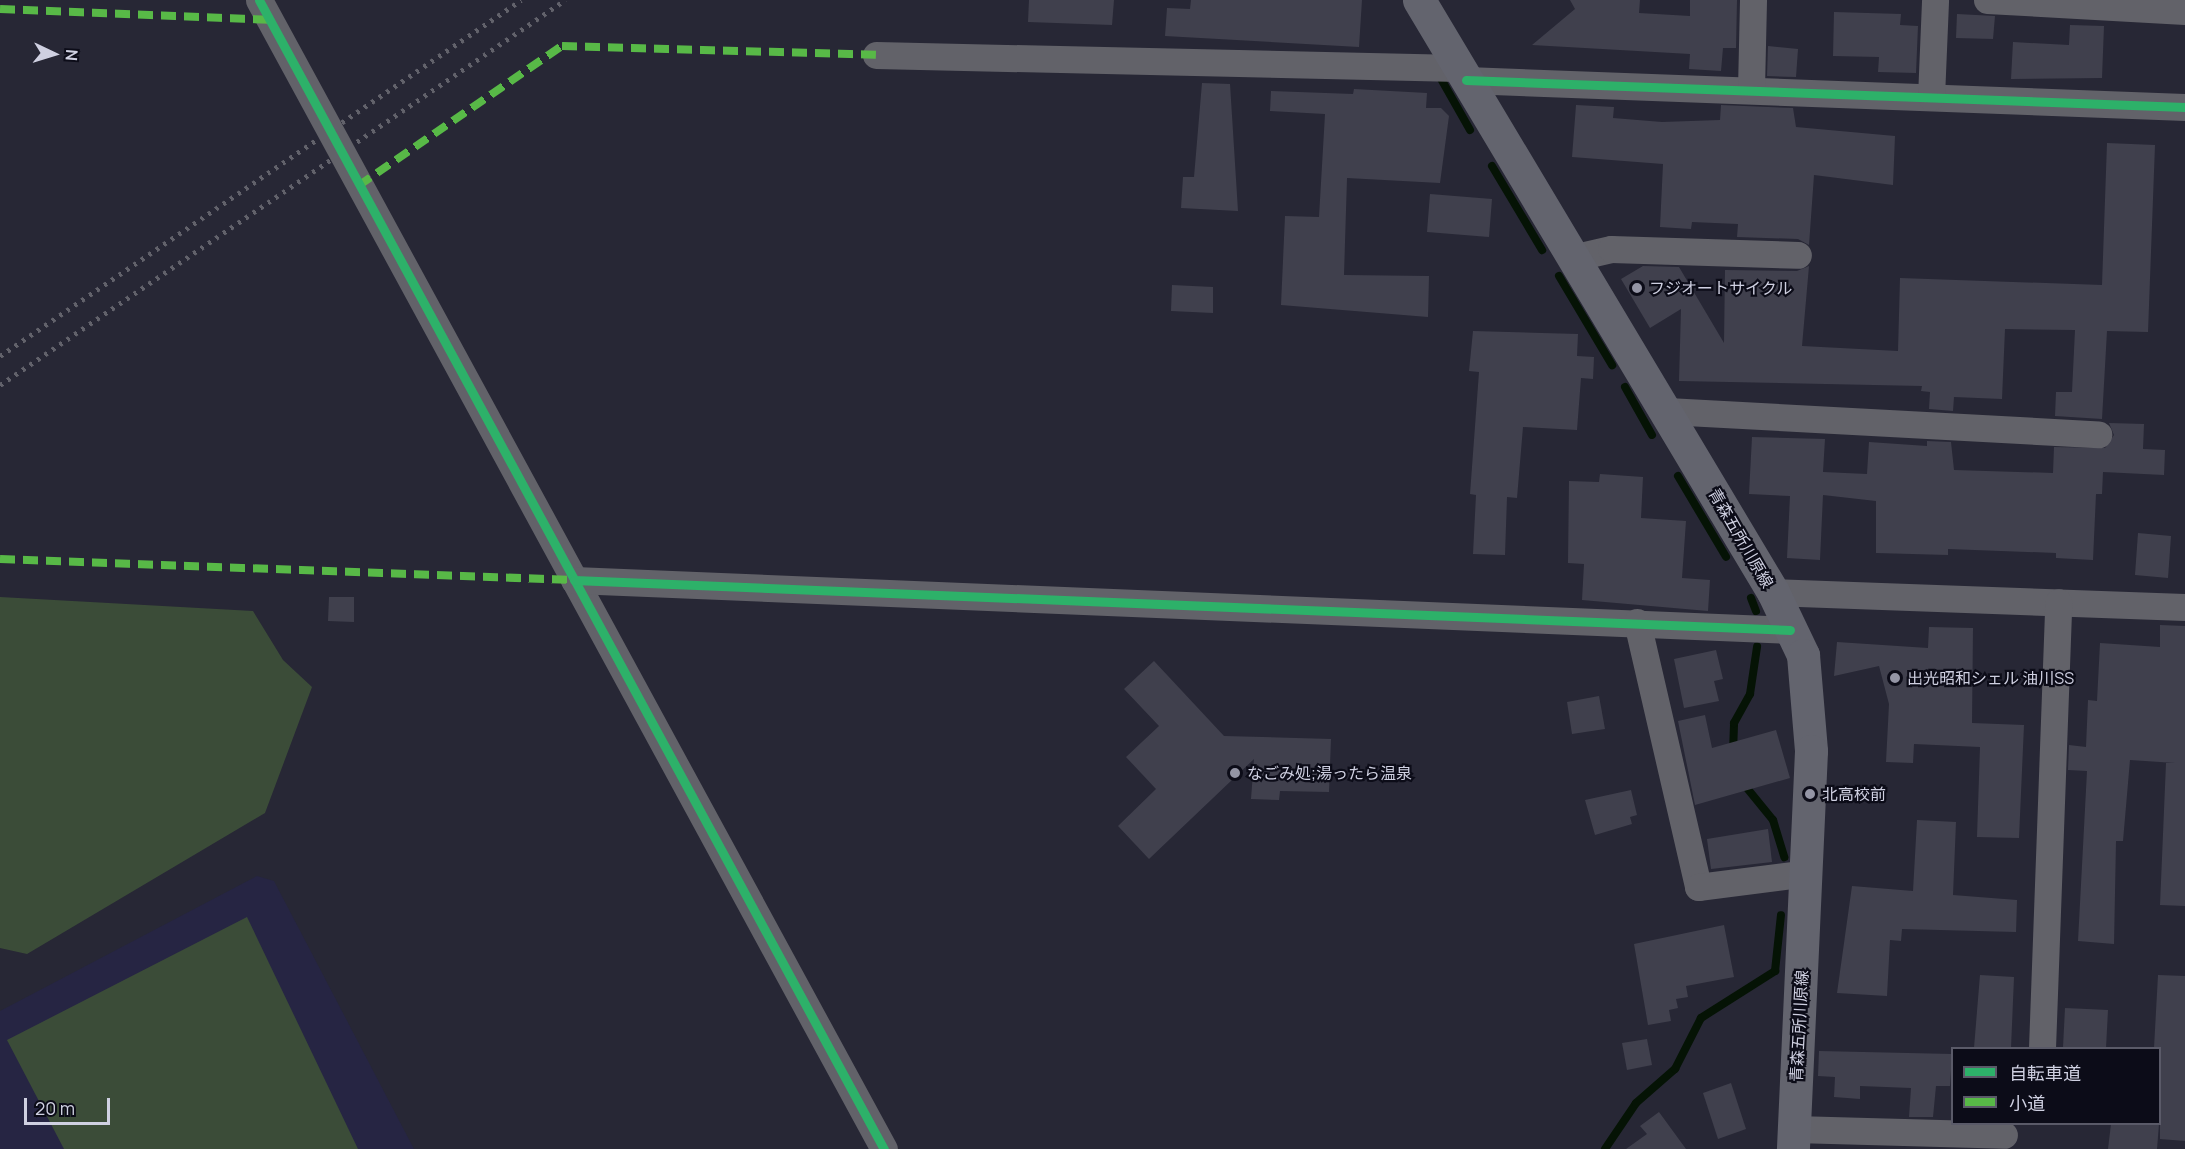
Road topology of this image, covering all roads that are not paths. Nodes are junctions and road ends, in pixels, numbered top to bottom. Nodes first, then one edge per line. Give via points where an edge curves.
1 (259, 0) edge
2 (1419, 0) edge
3 (1753, 0) edge
4 (1935, 0) edge
5 (1987, 0) edge
6 (2185, 11) edge
7 (876, 56) dead end
8 (1463, 74) junction
9 (1750, 89) junction
10 (1931, 97) junction
11 (2185, 107) edge
12 (1798, 255) dead end
13 (1572, 258) junction
14 (1667, 411) junction
15 (2098, 434) dead end
16 (574, 580) junction
17 (1773, 592) junction
18 (2058, 602) junction
19 (2185, 608) edge
20 (1637, 622) junction
21 (1790, 630) junction
22 (1807, 873) junction
23 (2042, 1047) edge
24 (2004, 1135) dead end
25 (1794, 1139) edge
26 (884, 1149) edge

1 - 16 street
2 - 8 main road, 青森五所川原線
3 - 9 street
4 - 10 street
5 - 6 street
7 - 8 street
8 - 9 street
8 - 13 main road, 青森五所川原線
9 - 10 street
10 - 11 street
12 - 13 street via 1611,249
13 - 14 main road, 青森五所川原線
14 - 15 street
14 - 17 main road, 青森五所川原線
16 - 20 street
16 - 26 street
17 - 18 street
17 - 21 main road, 青森五所川原線
18 - 19 street
18 - 23 street
20 - 21 street
20 - 22 street via 1698,887
21 - 22 main road, 青森五所川原線 via 1803,655 1810,694
22 - 25 main road, 青森五所川原線
24 - 25 street

